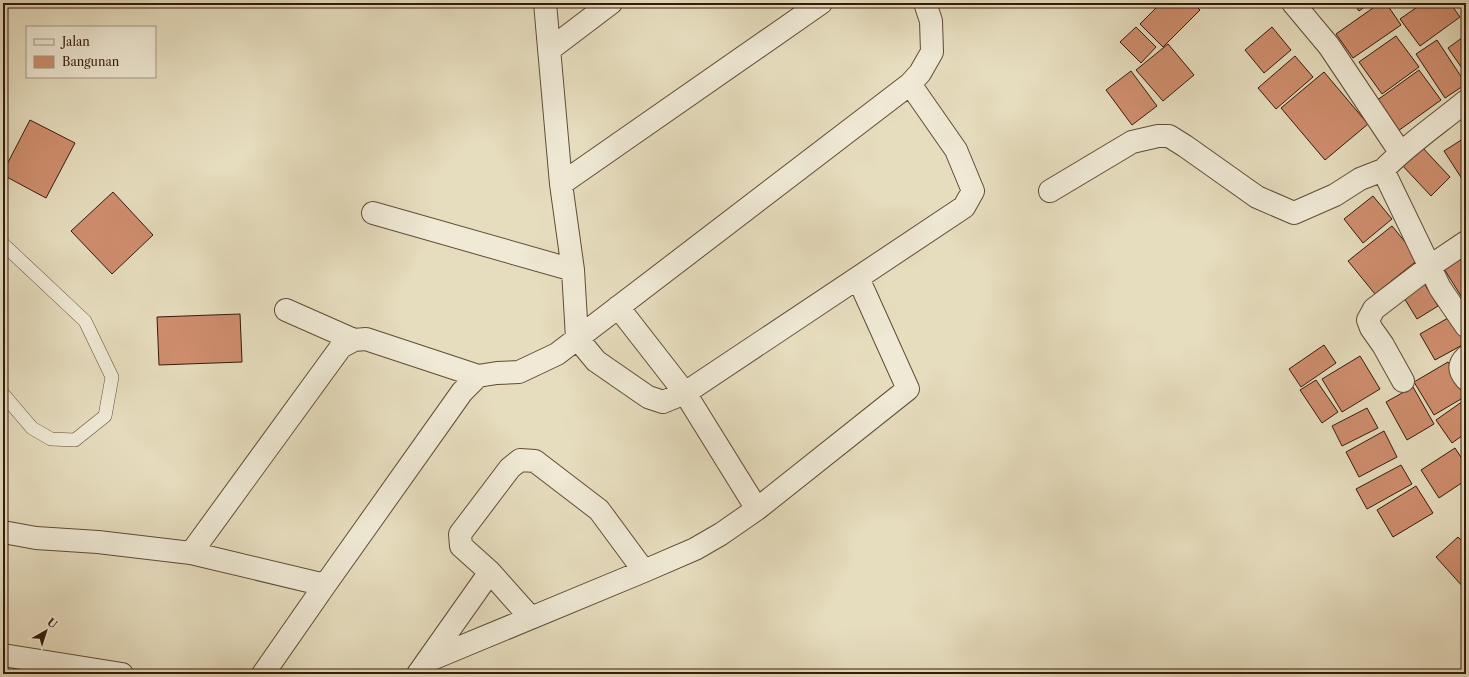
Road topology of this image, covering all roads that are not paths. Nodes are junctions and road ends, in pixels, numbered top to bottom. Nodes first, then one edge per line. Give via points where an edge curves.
1 (545, 3) edge
2 (611, 3) edge
3 (821, 3) edge
4 (925, 3) edge
5 (1293, 3) edge
6 (549, 50) junction
7 (910, 84) junction
8 (1466, 101) edge
9 (1400, 152) junction
10 (1383, 170) junction
11 (561, 184) junction
12 (1050, 191) dead end
13 (373, 212) dead end
14 (1466, 242) edge
15 (3, 244) edge
16 (1429, 267) junction
17 (573, 270) junction
18 (858, 278) junction
19 (618, 307) junction
20 (286, 310) dead end
21 (1466, 326) edge
22 (577, 338) junction
23 (354, 340) junction
24 (1466, 357) edge
25 (478, 376) junction
26 (1466, 379) edge
27 (1403, 381) dead end
28 (685, 393) junction
29 (3, 394) edge
30 (757, 509) junction
31 (3, 532) edge
32 (191, 553) junction
33 (644, 571) junction
34 (490, 572) junction
35 (325, 585) junction
36 (531, 618) junction
37 (3, 655) edge
38 (45, 668) edge
39 (422, 668) edge
40 (122, 674) edge
41 (263, 674) edge

1 - 6 street
2 - 6 street
3 - 11 street
4 - 7 street via 931,21 932,52 920,73
5 - 9 street via 1329,46
6 - 11 street
7 - 18 street via 956,150 973,192 964,207
7 - 19 street
8 - 9 street
9 - 10 street
10 - 12 street via 1294,213 1257,197 1169,136 1158,136 1132,142
10 - 16 street
11 - 17 street
13 - 17 street
14 - 16 street
15 - 29 lane via 85,321 112,377 105,416 75,440 50,439 32,428
16 - 21 street
16 - 27 street via 1374,309 1368,320
17 - 22 street
18 - 28 street
18 - 30 street via 908,389
19 - 22 street
19 - 28 street
20 - 23 street
22 - 25 street via 557,354 519,372
22 - 28 street via 596,361 648,397 663,402
23 - 25 street via 366,339
23 - 32 street via 341,347
24 - 26 street via 1460,365
25 - 35 street via 462,392
28 - 30 street
30 - 33 street via 695,549
31 - 32 street via 36,538
32 - 35 street
33 - 34 street via 599,510 536,461 520,460 510,468 460,534 461,546
33 - 36 street
34 - 36 street
34 - 39 street
35 - 41 street
36 - 39 street
37 - 38 street
38 - 40 street

